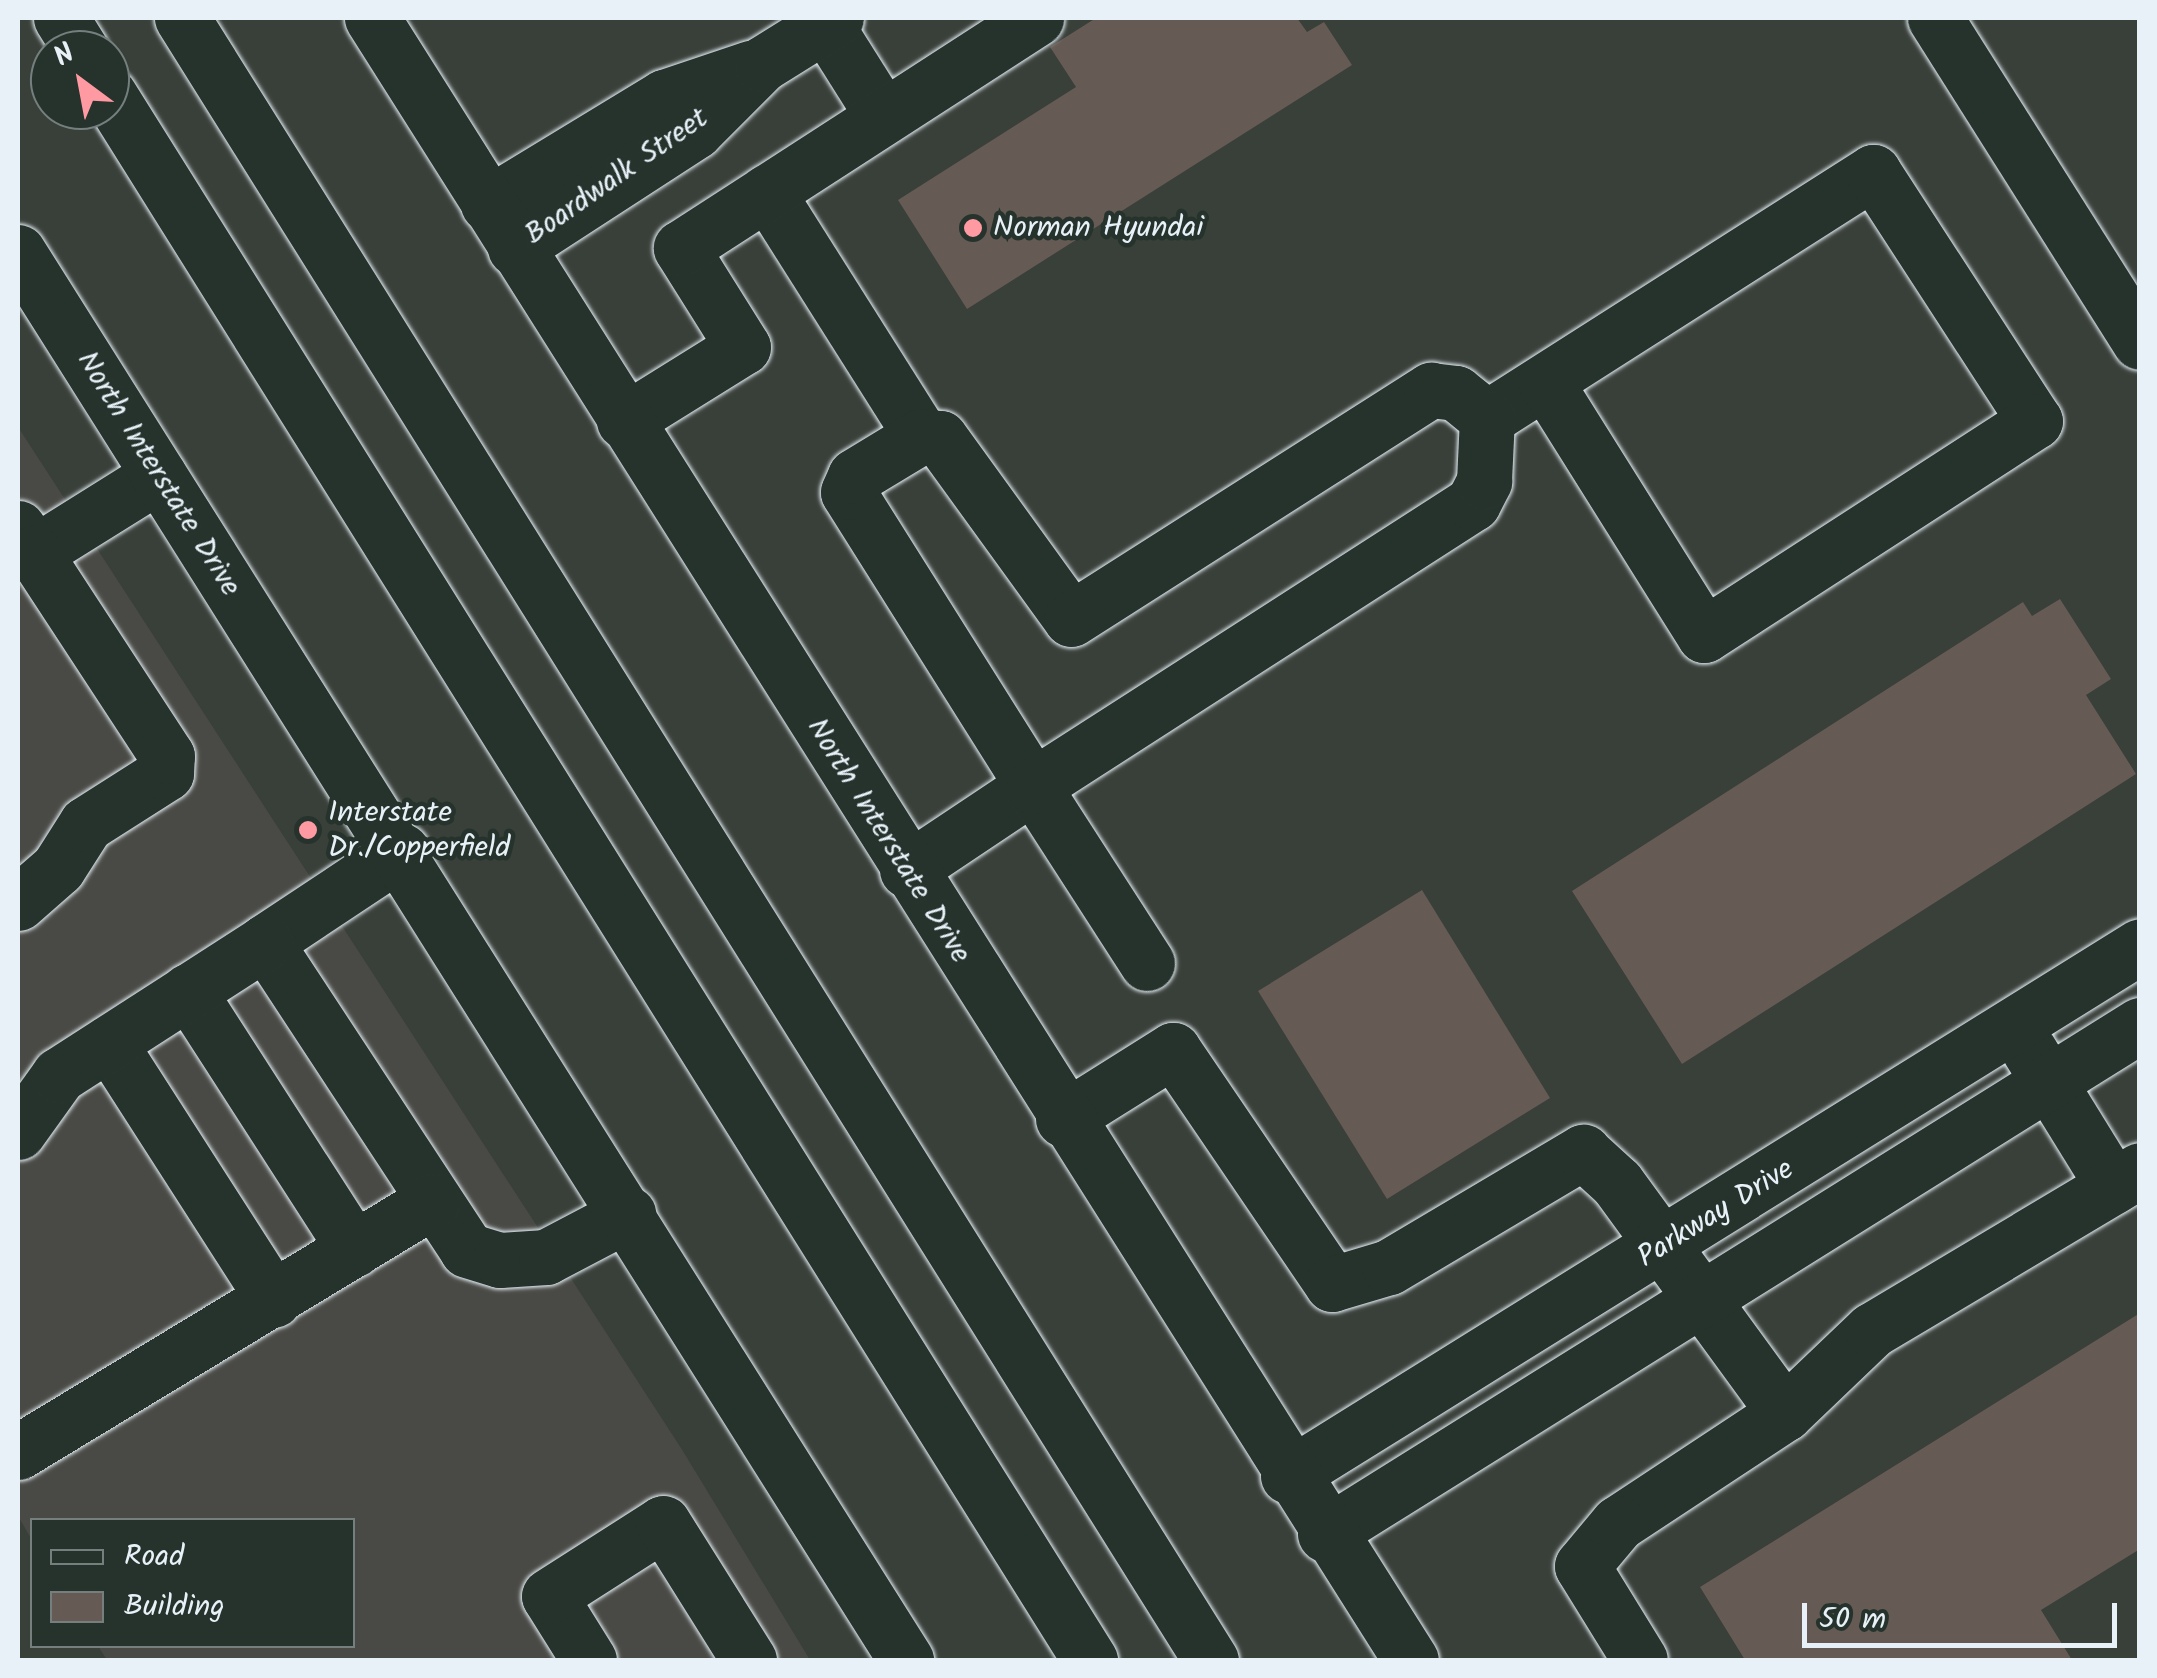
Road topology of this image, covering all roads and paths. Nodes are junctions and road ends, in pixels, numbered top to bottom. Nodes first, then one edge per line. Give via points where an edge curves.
1 (182, 18) edge
2 (372, 18) edge
3 (1036, 18) edge
4 (1934, 18) edge
5 (831, 21) edge
6 (883, 116) junction
7 (130, 128) edge
8 (767, 192) junction
9 (502, 226) junction
10 (18, 252) edge
11 (2140, 342) edge
12 (1545, 382) junction
13 (1487, 418) junction
14 (624, 422) junction
15 (921, 436) junction
16 (159, 475) junction
17 (26, 541) edge
18 (1033, 786) junction
19 (402, 851) junction
20 (907, 870) junction
21 (18, 902) edge
22 (265, 942) junction
23 (2140, 946) edge
24 (1147, 963) dead end
25 (188, 991) junction
26 (2140, 1025) edge
27 (2014, 1026) junction
28 (109, 1043) junction
29 (2050, 1082) junction
30 (1064, 1118) junction
31 (18, 1132) edge
32 (2126, 1178) edge
33 (432, 1201) junction
34 (628, 1214) junction
35 (1664, 1247) junction
36 (354, 1250) junction
37 (1708, 1296) junction
38 (274, 1300) junction
39 (1785, 1412) junction
40 (18, 1452) edge
41 (1288, 1476) junction
42 (1326, 1534) junction
43 (900, 1658) edge
44 (589, 1660) edge
45 (750, 1660) edge
46 (1090, 1660) edge
47 (1212, 1660) edge
48 (1410, 1660) edge
49 (1640, 1660) edge

1 - 47 main road
2 - 9 main road, North Interstate Drive
3 - 6 main road
4 - 11 main road
5 - 6 main road
5 - 9 main road, Boardwalk Street via 762,64 695,131
6 - 8 main road
7 - 46 main road
8 - 14 main road via 681,248 743,347
8 - 15 main road
9 - 14 main road, North Interstate Drive
10 - 16 main road, North Interstate Drive
12 - 12 main road via 1874,172 2035,421 1704,635
12 - 13 main road
13 - 15 main road via 1456,393 1430,390 1071,619 940,438
13 - 18 main road via 1484,482 1473,503
14 - 20 main road, North Interstate Drive
15 - 18 main road via 855,476 848,492
16 - 17 main road
16 - 19 main road, North Interstate Drive
17 - 21 main road via 167,756 166,774 86,824 58,868
18 - 20 main road
18 - 24 main road
19 - 22 main road
19 - 34 main road, North Interstate Drive
20 - 30 main road, North Interstate Drive
22 - 25 main road
22 - 33 main road
23 - 27 main road, Parkway Drive
25 - 28 main road
25 - 36 main road
26 - 29 main road
27 - 29 main road
27 - 35 main road, Parkway Drive
28 - 31 main road via 59,1075
28 - 38 main road
29 - 32 main road
29 - 37 main road
30 - 35 main road via 1173,1050 1332,1284 1389,1267 1583,1152
30 - 41 main road, North Interstate Drive
32 - 39 main road via 1872,1330
33 - 34 main road via 467,1250 500,1260 546,1257
33 - 36 main road
34 - 43 main road, North Interstate Drive
35 - 37 main road
35 - 41 main road, Parkway Drive
36 - 38 main road
37 - 39 main road
37 - 42 main road
38 - 40 main road
39 - 49 main road via 1618,1523 1582,1566
41 - 42 main road, North Interstate Drive
42 - 48 main road, North Interstate Drive
44 - 45 main road via 549,1596 663,1524

